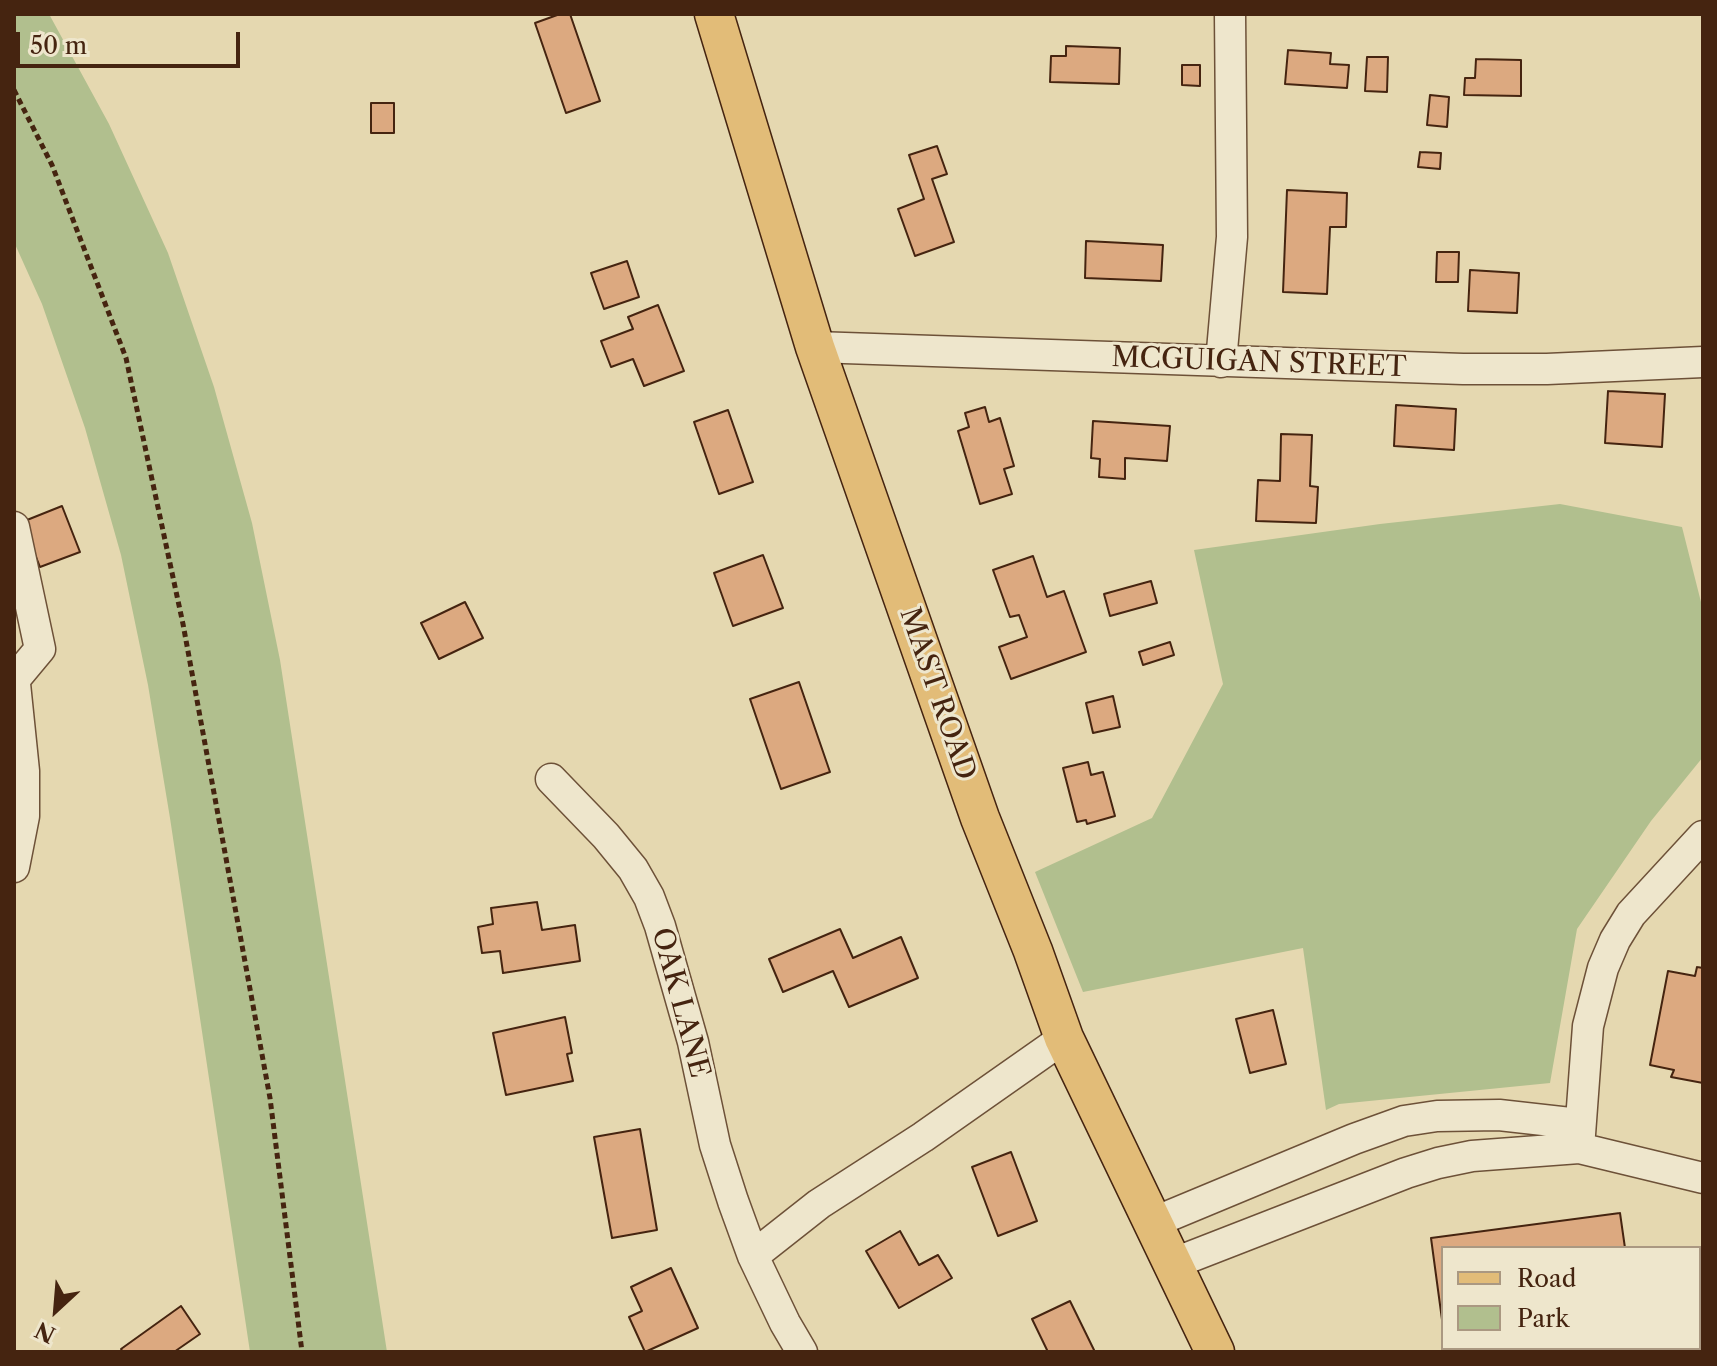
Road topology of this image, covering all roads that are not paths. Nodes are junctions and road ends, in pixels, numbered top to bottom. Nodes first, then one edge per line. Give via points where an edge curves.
1 (714, 14) edge
2 (1230, 14) edge
3 (815, 347) junction
4 (1221, 362) junction
5 (1703, 362) edge
6 (14, 527) edge
7 (15, 677) edge
8 (551, 779) dead end
9 (1703, 836) edge
10 (14, 867) edge
11 (1064, 1038) junction
12 (1579, 1136) junction
13 (1703, 1178) edge
14 (1152, 1223) junction
15 (753, 1256) junction
16 (1172, 1264) junction
17 (802, 1352) edge
18 (1215, 1352) edge

1 - 3 main road, MAST ROAD
2 - 4 street via 1232,237
3 - 4 street, MCGUIGAN STREET
3 - 11 main road, MAST ROAD via 980,818
4 - 5 street, MCGUIGAN STREET via 1547,369
6 - 7 street via 40,649
7 - 10 street via 24,816
8 - 15 street, OAK LANE via 624,858 649,897 693,1042 715,1145
9 - 12 street via 1631,914 1609,954 1588,1026
11 - 14 main road, MAST ROAD
11 - 15 street via 819,1204
12 - 13 street
12 - 14 street via 1499,1115 1404,1121
12 - 16 street via 1406,1173
14 - 16 main road, MAST ROAD
15 - 17 street, OAK LANE
16 - 18 main road, MAST ROAD

